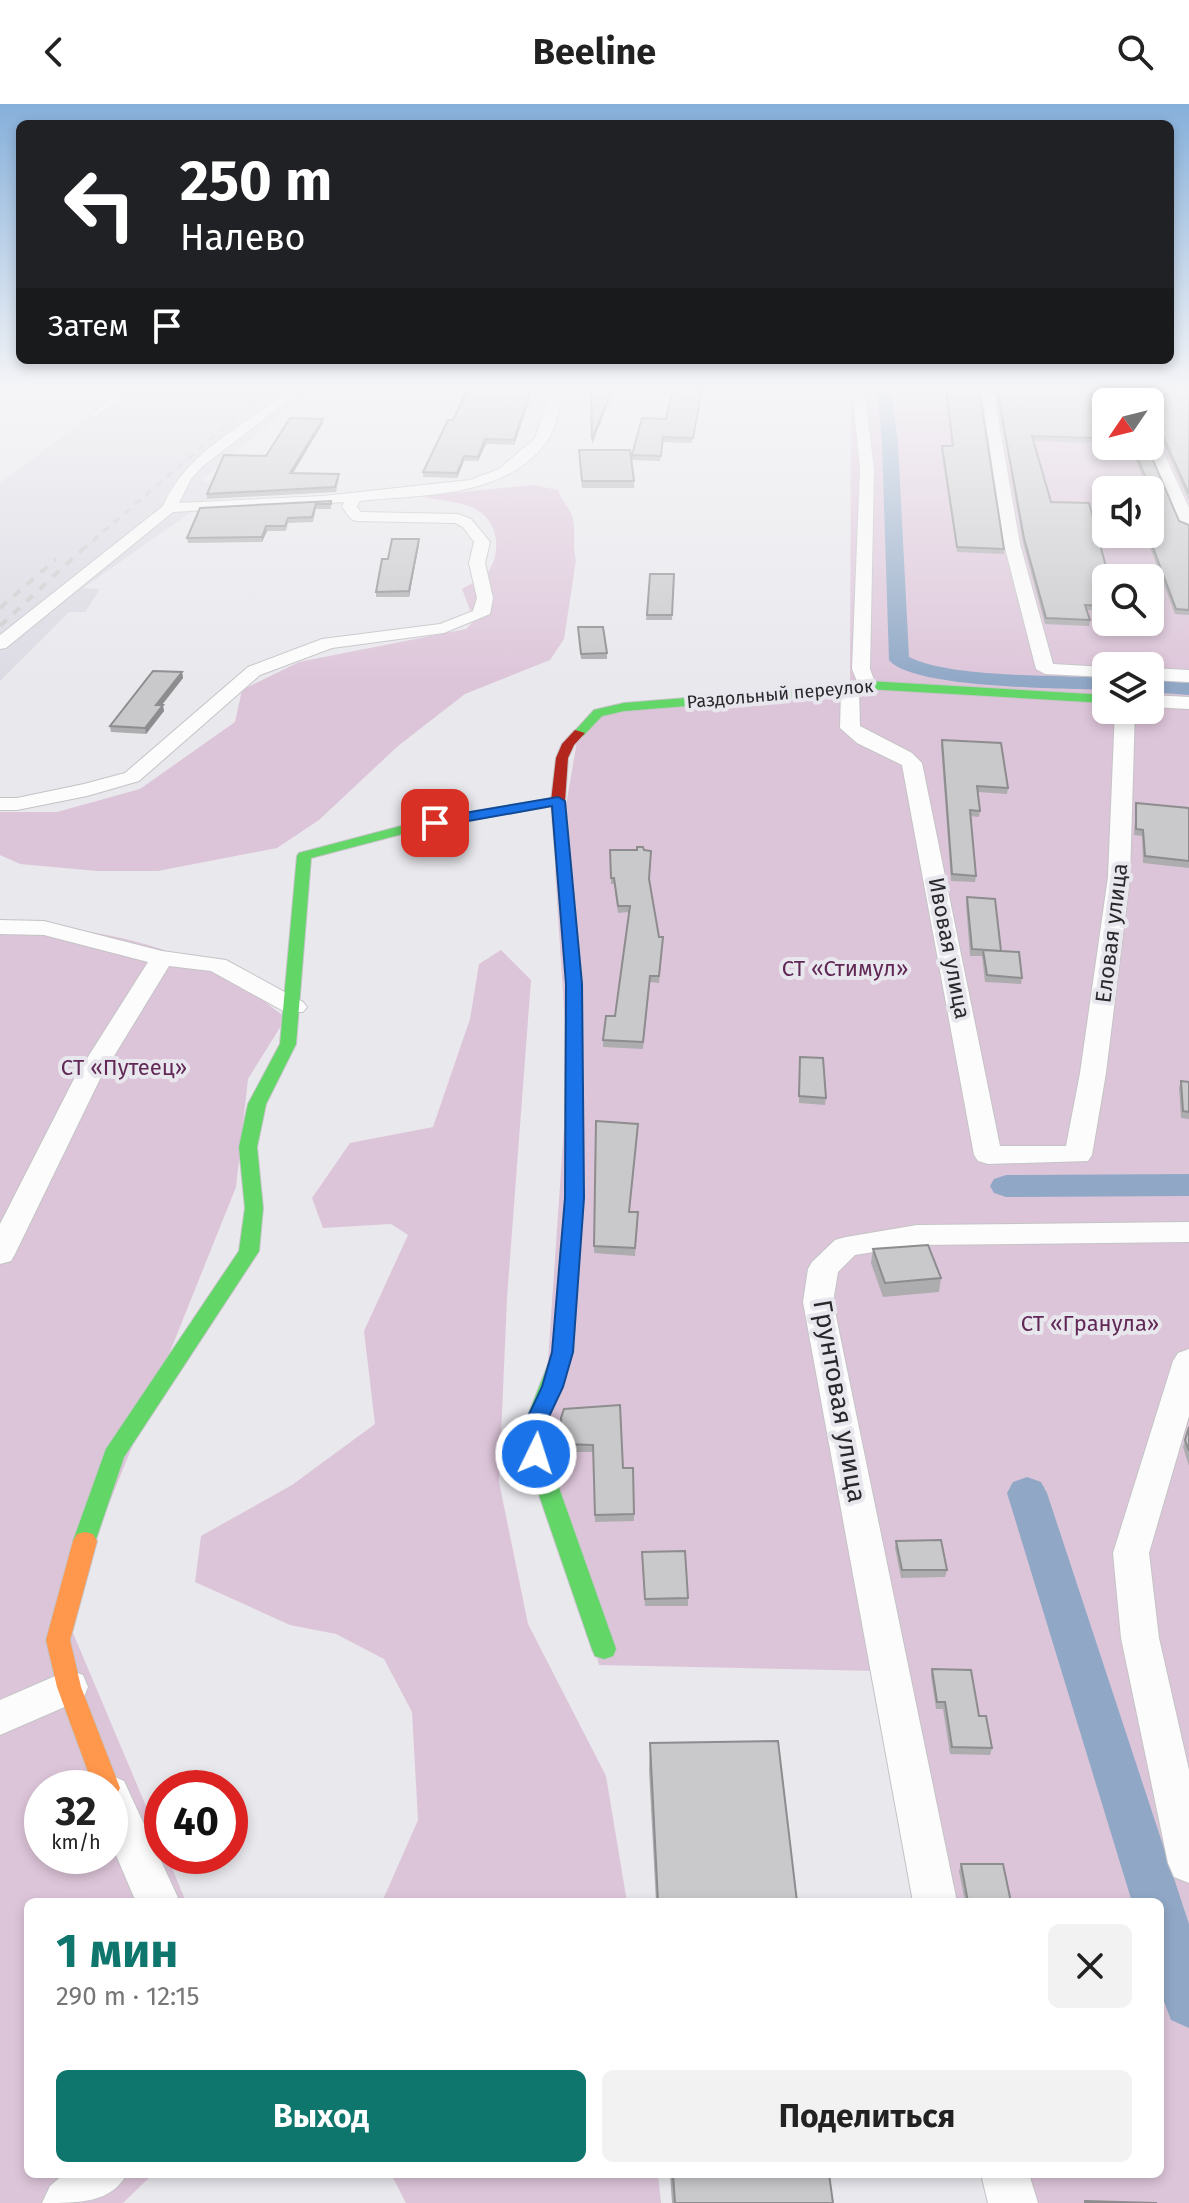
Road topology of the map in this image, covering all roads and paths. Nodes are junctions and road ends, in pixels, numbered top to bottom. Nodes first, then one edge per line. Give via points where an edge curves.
1 (180, 487) edge
2 (446, 487) edge
3 (866, 487) edge
4 (1003, 487) edge
5 (1172, 487) edge
6 (354, 497) junction
7 (169, 508) junction
8 (1189, 525) edge
9 (0, 644) edge
10 (1092, 671) edge
11 (1164, 675) edge
12 (1189, 676) edge
13 (858, 687) junction
14 (1092, 698) edge
15 (1164, 702) edge
16 (1189, 703) edge
17 (1124, 724) edge
18 (558, 801) junction
19 (0, 804) edge
20 (0, 927) edge
21 (162, 958) junction
22 (294, 1007) junction
23 (1078, 1155) joint
24 (1189, 1232) edge
25 (0, 1254) edge
26 (1189, 1361) edge
27 (604, 1649) dead end
28 (69, 1687) junction
29 (0, 1718) edge
30 (100, 1770) edge
31 (128, 1834) edge
32 (1189, 1863) edge
33 (156, 1898) edge
34 (934, 1898) edge
35 (98, 2178) edge
36 (1006, 2178) edge
37 (67, 2203) edge
38 (1013, 2203) edge

1 - 7 street
2 - 6 street
3 - 13 street
4 - 10 street via 1045,669
5 - 8 street
6 - 7 street
6 - 19 street via 349,507 356,516 465,520 482,542 477,563 485,598 481,614 419,633 328,643 254,671 132,777
7 - 9 street
11 - 12 street
13 - 14 street, Раздольный переулок
13 - 18 street, Раздольный переулок via 598,713 564,751
13 - 23 street, Ивовая улица via 850,728 903,755 915,772 988,1155
15 - 16 street
17 - 23 street, Еловая улица via 1119,877
18 - 22 street via 404,828 304,856
18 - 27 street via 574,984 574,1198 563,1352 533,1439
20 - 21 street via 44,928
21 - 22 street via 217,965
21 - 25 street via 87,1079
22 - 28 street via 288,1044 257,1104 248,1147 254,1208 249,1251 114,1455 58,1640
24 - 34 street, Грунтовая улица via 917,1235 846,1247 823,1269 818,1302
26 - 32 street via 1131,1553 1140,1638
28 - 29 street
28 - 30 street
31 - 33 street
35 - 37 street
36 - 38 street

